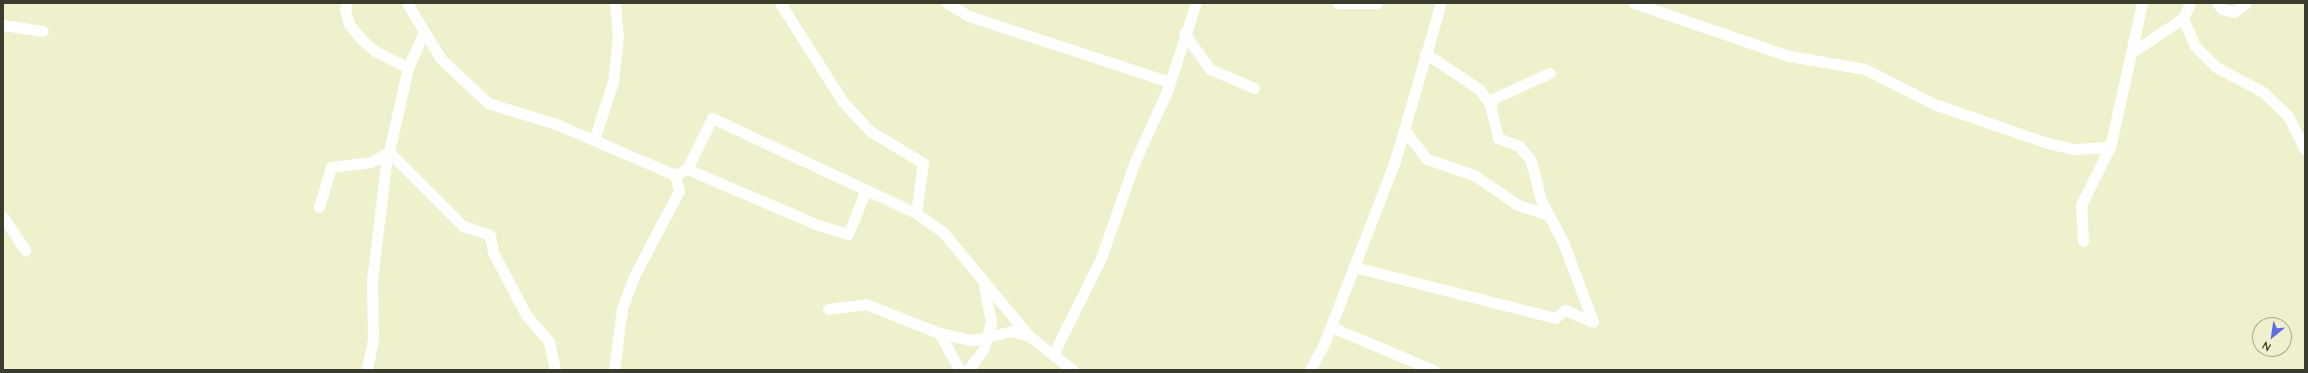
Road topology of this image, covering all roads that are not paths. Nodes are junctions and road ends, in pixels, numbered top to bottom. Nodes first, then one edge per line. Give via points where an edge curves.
1 (347, 3) edge
2 (407, 3) edge
3 (615, 3) edge
4 (780, 3) edge
5 (947, 3) edge
6 (1196, 3) edge
7 (1338, 3) edge
8 (1377, 3) edge
9 (1441, 3) edge
10 (1634, 3) edge
11 (2142, 3) edge
12 (2190, 3) edge
13 (2217, 3) edge
14 (2246, 3) edge
15 (2183, 18) junction
16 (3, 25) edge
17 (43, 31) dead end
18 (424, 31) junction
19 (1184, 32) junction
20 (1425, 53) junction
21 (2130, 53) junction
22 (408, 68) junction
23 (1550, 73) dead end
24 (1170, 82) junction
25 (1254, 88) dead end
26 (1490, 104) junction
27 (1405, 131) junction
28 (594, 140) junction
29 (2110, 147) junction
30 (2305, 150) edge
31 (389, 152) junction
32 (687, 168) junction
33 (675, 175) junction
34 (866, 190) junction
35 (319, 207) dead end
36 (916, 213) junction
37 (1549, 215) junction
38 (3, 217) edge
39 (2083, 241) dead end
40 (25, 250) dead end
41 (1354, 267) junction
42 (984, 285) junction
43 (828, 309) dead end
44 (1331, 327) junction
45 (939, 332) junction
46 (988, 334) junction
47 (1029, 336) junction
48 (1053, 355) junction
49 (367, 370) edge
50 (555, 370) edge
51 (614, 370) edge
52 (960, 370) edge
53 (968, 370) edge
54 (1073, 370) edge
55 (1310, 370) edge
56 (1434, 370) edge

1 - 22 street via 344,9 349,24 361,39 375,51
2 - 18 street
3 - 28 street via 618,37 614,82
4 - 36 street via 843,102 870,131 923,163
5 - 24 street via 969,16
6 - 19 street
7 - 8 street
9 - 20 street
10 - 29 street via 1788,56 1865,68 1934,104 2048,143 2074,148
11 - 21 street
12 - 15 street
13 - 14 street via 2222,9 2234,12
15 - 21 street
15 - 30 street via 2195,46 2216,67 2263,92 2288,116
16 - 17 street
18 - 22 street
18 - 28 street via 441,59 488,103
19 - 24 street
19 - 25 street via 1210,69
20 - 26 street via 1479,89
20 - 27 street
21 - 29 street
22 - 31 street
23 - 26 street via 1494,98
24 - 48 street via 1135,161 1101,258
26 - 37 street via 1498,138 1519,146 1531,161
27 - 37 street via 1427,159 1474,175 1518,205
27 - 41 street
28 - 33 street
29 - 39 street via 2081,205
31 - 35 street via 371,162 331,167
31 - 49 street via 372,280 373,338
31 - 50 street via 463,226 490,235 493,252 526,315 549,341
32 - 33 street
32 - 34 street via 818,225 848,234
32 - 34 street via 712,118
33 - 51 street via 679,191 634,276 622,308
34 - 36 street
36 - 42 street via 943,232
37 - 41 street via 1593,322 1565,310 1555,318
38 - 40 street
41 - 44 street
42 - 46 street via 991,322
42 - 47 street
43 - 45 street via 866,304
44 - 55 street
44 - 56 street
45 - 46 street via 973,340
45 - 52 street
46 - 47 street via 1012,331
46 - 53 street via 983,350
47 - 48 street
48 - 54 street

